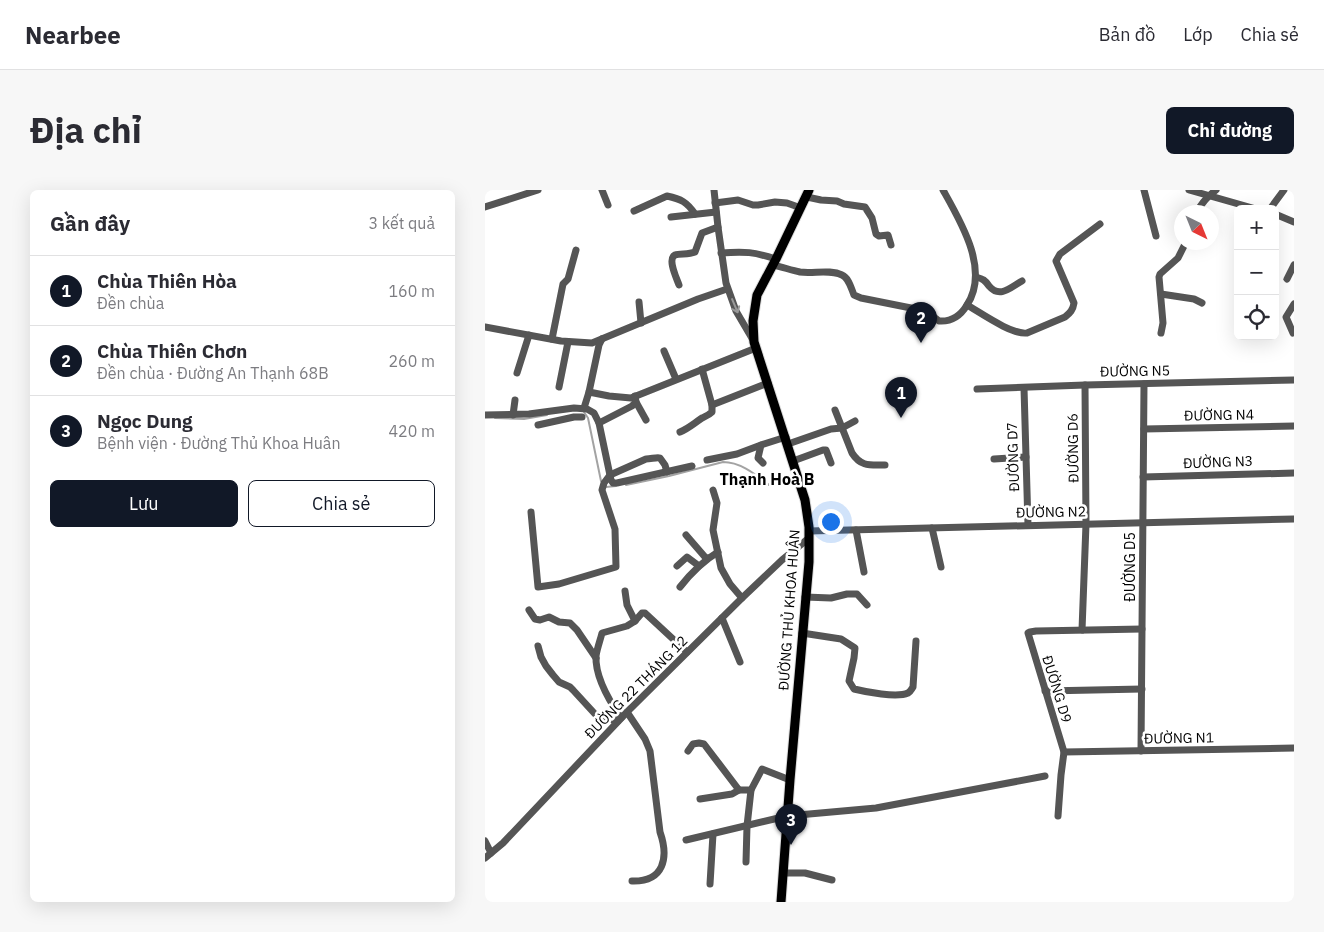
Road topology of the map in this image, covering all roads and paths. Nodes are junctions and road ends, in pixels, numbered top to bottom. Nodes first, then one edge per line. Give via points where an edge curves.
1 (538, 190) edge
2 (602, 190) edge
3 (714, 190) edge
4 (943, 190) edge
5 (1144, 190) edge
6 (1189, 190) edge
7 (1285, 190) edge
8 (1213, 192) edge
9 (808, 193) edge
10 (715, 204) junction
11 (608, 205) dead end
12 (1202, 205) edge
13 (1246, 205) edge
14 (1273, 205) edge
15 (485, 207) edge
16 (801, 208) junction
17 (634, 211) dead end
18 (716, 212) junction
19 (695, 214) junction
20 (1279, 216) edge
21 (671, 217) dead end
22 (1294, 222) edge
23 (1100, 224) dead end
24 (718, 227) junction
25 (1156, 236) dead end
26 (891, 245) dead end
27 (576, 250) dead end
28 (1182, 250) edge
29 (721, 253) junction
30 (775, 262) junction
31 (1294, 265) edge
32 (976, 277) junction
33 (1287, 279) dead end
34 (1022, 281) dead end
35 (679, 285) dead end
36 (727, 289) junction
37 (1161, 294) junction
38 (639, 302) dead end
39 (1202, 303) dead end
40 (1294, 304) edge
41 (967, 305) junction
42 (641, 323) junction
43 (485, 327) edge
44 (1161, 333) dead end
45 (1293, 333) dead end
46 (529, 335) junction
47 (602, 339) junction
48 (552, 340) junction
49 (568, 342) junction
50 (755, 345) junction
51 (664, 351) dead end
52 (702, 370) junction
53 (517, 373) dead end
54 (676, 379) junction
55 (1294, 380) edge
56 (768, 383) junction
57 (1144, 384) junction
58 (1085, 385) junction
59 (559, 386) dead end
60 (1023, 388) junction
61 (977, 389) dead end
62 (589, 392) junction
63 (636, 399) junction
64 (515, 400) dead end
65 (712, 404) junction
66 (584, 408) junction
67 (835, 410) dead end
68 (575, 413) junction
69 (485, 415) edge
70 (513, 415) junction
71 (646, 420) dead end
72 (855, 421) dead end
73 (599, 423) junction
74 (538, 425) dead end
75 (1294, 426) edge
76 (842, 428) junction
77 (1144, 429) junction
78 (679, 432) dead end
79 (787, 440) junction
80 (761, 445) junction
81 (1026, 457) junction
82 (994, 459) dead end
83 (707, 460) dead end
84 (793, 461) junction
85 (763, 463) dead end
86 (831, 463) dead end
87 (885, 465) dead end
88 (693, 466) dead end
89 (667, 472) junction
90 (1294, 472) edge
91 (610, 475) junction
92 (1143, 477) junction
93 (713, 490) dead end
94 (531, 512) dead end
95 (1294, 519) edge
96 (1143, 522) junction
97 (1086, 524) junction
98 (1028, 525) junction
99 (932, 528) junction
100 (856, 530) junction
101 (686, 535) dead end
102 (809, 535) junction
103 (718, 552) junction
104 (708, 558) junction
105 (677, 566) dead end
106 (699, 566) junction
107 (941, 567) dead end
108 (864, 572) dead end
109 (680, 587) dead end
110 (625, 591) dead end
111 (805, 597) junction
112 (742, 598) junction
113 (867, 605) dead end
114 (529, 610) dead end
115 (722, 618) junction
116 (635, 621) junction
117 (1142, 629) junction
118 (1082, 630) junction
119 (803, 633) junction
120 (916, 641) dead end
121 (538, 646) dead end
122 (687, 652) junction
123 (596, 658) junction
124 (740, 662) dead end
125 (1142, 689) junction
126 (1045, 691) junction
127 (627, 712) junction
128 (620, 719) junction
129 (1294, 748) edge
130 (688, 751) dead end
131 (1141, 751) junction
132 (1064, 752) junction
133 (1045, 776) dead end
134 (790, 780) junction
135 (739, 790) junction
136 (751, 790) junction
137 (700, 799) dead end
138 (787, 816) junction
139 (1058, 816) dead end
140 (747, 826) junction
141 (713, 834) junction
142 (686, 840) dead end
143 (485, 841) edge
144 (488, 855) edge
145 (746, 862) dead end
146 (783, 873) junction
147 (832, 880) dead end
148 (632, 881) dead end
149 (710, 884) dead end
150 (781, 902) edge

1 - 15 street
2 - 11 street
3 - 10 street
4 - 32 street via 967,237
5 - 25 street
6 - 8 street
7 - 14 street
8 - 12 street
8 - 13 street
9 - 16 main road, ĐƯỜNG THỦ KHOA HUÂN
9 - 26 street via 821,200 837,200 865,207 872,218 875,234 888,235
10 - 16 street via 737,200 753,205 787,203
10 - 18 street
16 - 30 main road, ĐƯỜNG THỦ KHOA HUÂN
17 - 19 street via 667,196 683,200
18 - 19 street
18 - 24 street
19 - 21 street
20 - 22 street
23 - 41 street via 1060,254 1056,261 1074,303 1065,317 1021,334
24 - 29 street
24 - 35 street via 702,233 695,252 672,258
27 - 48 street via 568,278 563,284
28 - 37 street via 1179,258 1160,274
29 - 30 street via 754,252
29 - 36 street
30 - 41 street via 800,272 841,274 854,295 926,312 939,321 952,320
30 - 50 main road, ĐƯỜNG THỦ KHOA HUÂN via 757,294 753,321
31 - 33 street
32 - 34 street via 985,280 997,292
32 - 41 street
36 - 42 street
36 -> 50 street
37 - 39 street
37 - 44 street
38 - 42 street
40 - 45 street via 1286,316
42 - 47 street
43 - 46 street
46 - 48 street
46 - 53 street
47 - 49 street via 591,343
47 - 62 street
48 - 49 street
49 - 59 street
50 - 52 street
50 - 56 main road, ĐƯỜNG THỦ KHOA HUÂN
51 - 54 street
52 - 54 street
52 - 65 street
54 - 63 street
55 - 57 street, ĐƯỜNG N5
56 - 65 street
56 - 79 main road, ĐƯỜNG THỦ KHOA HUÂN
57 - 58 street, ĐƯỜNG N5
57 - 77 street, ĐƯỜNG D5
58 - 60 street, ĐƯỜNG N5
58 - 97 street, ĐƯỜNG D6
60 - 61 street, ĐƯỜNG N5
60 - 81 street, ĐƯỜNG D7
62 - 63 street
62 - 66 street
63 - 71 street
63 - 73 street via 632,406
64 - 70 street
65 - 78 street via 711,414
66 - 68 street
66 - 73 street via 594,413
67 - 76 street
68 - 70 street
68 - 74 street
69 - 70 street
72 - 76 street
73 - 91 street
75 - 77 street, ĐƯỜNG N4
76 - 79 street
76 - 87 street via 858,461
77 - 92 street, ĐƯỜNG D5
79 - 80 street
79 - 84 main road, ĐƯỜNG THỦ KHOA HUÂN
80 - 83 street
80 - 85 street via 758,458
81 - 82 street
81 - 98 street, ĐƯỜNG D7
84 - 86 street via 827,450
84 - 102 main road, ĐƯỜNG THỦ KHOA HUÂN via 805,500
88 - 89 street
89 - 91 street via 617,483 613,483
89 - 91 street via 658,457
90 - 92 street, ĐƯỜNG N3
91 - 94 street via 602,490 615,529 616,567 538,587
92 - 96 street, ĐƯỜNG D5
93 - 103 street via 717,503 713,530
95 - 96 street, ĐƯỜNG N2
96 - 97 street, ĐƯỜNG N2
96 - 117 street, ĐƯỜNG D5
97 - 98 street, ĐƯỜNG N2
97 - 118 street, ĐƯỜNG D6
98 - 99 street, ĐƯỜNG N2
99 - 100 street, ĐƯỜNG N2
99 - 107 street
100 - 102 street, ĐƯỜNG N2
100 - 108 street
101 - 104 street
102 - 111 main road, ĐƯỜNG THỦ KHOA HUÂN
102 - 112 street, ĐƯỜNG 22 THÁNG 12
103 - 104 street
103 - 112 street via 725,576
104 - 106 street
105 - 106 street via 687,557
106 - 109 street
110 - 116 street via 627,605
111 - 113 street via 857,594
111 - 119 main road, ĐƯỜNG THỦ KHOA HUÂN
112 - 115 street, ĐƯỜNG 22 THÁNG 12
114 - 123 street via 535,619 549,617 570,623
115 - 122 street, ĐƯỜNG 22 THÁNG 12
115 - 124 street
116 - 122 street via 645,613
116 - 123 street via 602,633
117 - 118 street
117 - 125 street, ĐƯỜNG D5
118 - 126 street, ĐƯỜNG D9 via 1029,632
119 - 120 street via 841,639 855,648 849,681 854,689 877,694 910,692
119 - 134 main road, ĐƯỜNG THỦ KHOA HUÂN
121 - 128 street via 546,666 559,682 570,687 595,714
122 - 127 street, ĐƯỜNG 22 THÁNG 12
123 - 128 street via 600,681
125 - 126 street
125 - 131 street, ĐƯỜNG D5
126 - 132 street, ĐƯỜNG D9
127 - 128 street, ĐƯỜNG 22 THÁNG 12
127 - 148 street via 650,751 665,850 655,876 642,882
128 - 144 street, ĐƯỜNG 22 THÁNG 12
129 - 131 street, ĐƯỜNG N1
130 - 135 street via 693,744 704,744
131 - 132 street, ĐƯỜNG N1
132 - 139 street
133 - 138 street via 876,808
134 - 136 street via 762,769
134 - 138 main road, ĐƯỜNG THỦ KHOA HUÂN
135 - 136 street
135 - 137 street
136 - 140 street
138 - 140 street
138 - 146 main road, ĐƯỜNG THỦ KHOA HUÂN
140 - 141 street
140 - 145 street
141 - 142 street
141 - 149 street
143 - 144 street
146 - 147 street via 805,873
146 - 150 main road, ĐƯỜNG THỦ KHOA HUÂN

